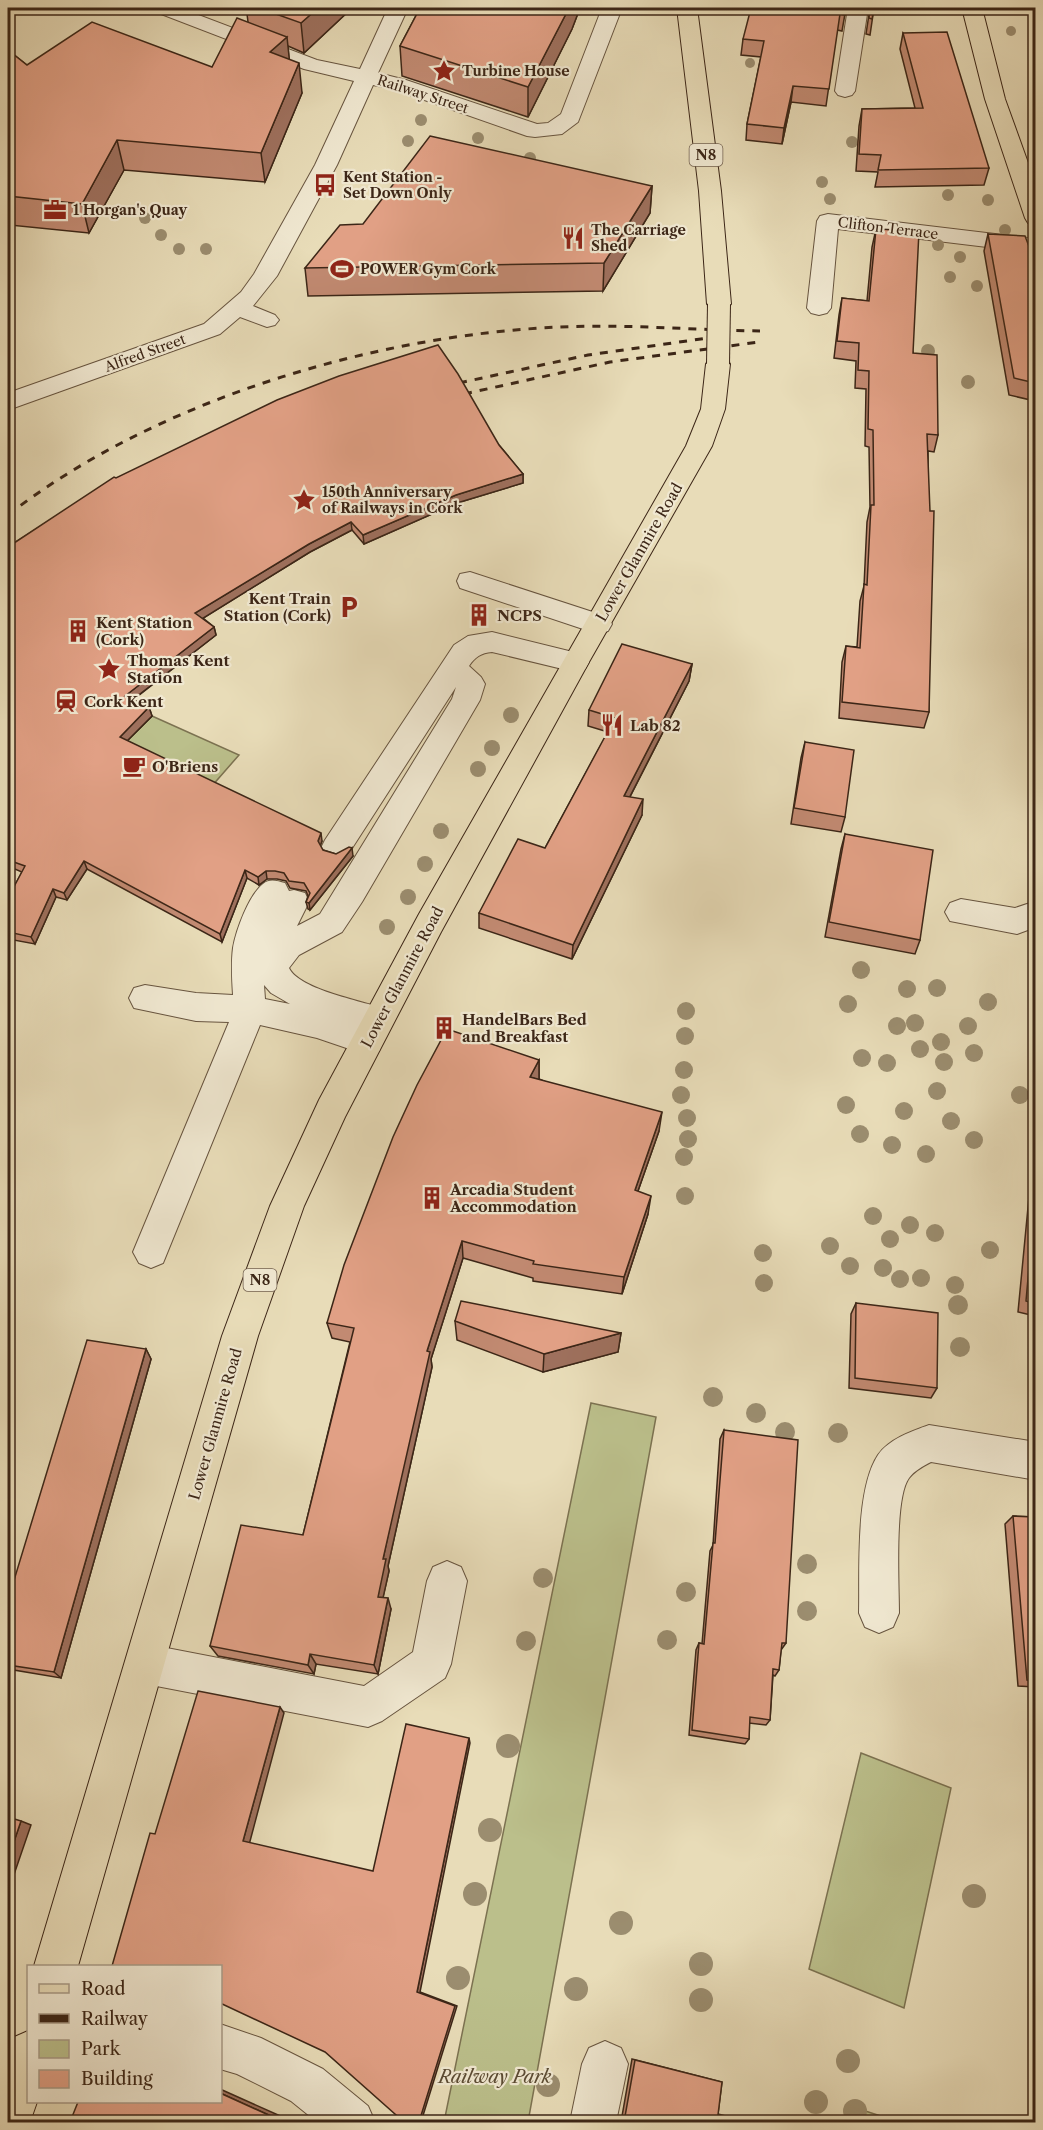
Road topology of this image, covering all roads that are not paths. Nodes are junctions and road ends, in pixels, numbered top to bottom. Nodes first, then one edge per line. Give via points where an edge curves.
1 (163, 8) edge
2 (398, 8) edge
3 (612, 8) edge
4 (687, 8) edge
5 (858, 8) edge
6 (972, 8) edge
7 (367, 77) junction
8 (845, 91) dead end
9 (1035, 218) edge
10 (1035, 246) edge
11 (238, 308) junction
12 (819, 308) dead end
13 (267, 320) dead end
14 (9, 390) edge
15 (470, 580) dead end
16 (598, 624) junction
17 (575, 662) junction
18 (453, 668) junction
19 (325, 843) dead end
20 (961, 912) dead end
21 (1035, 914) edge
22 (274, 963) junction
23 (145, 998) dead end
24 (250, 1009) junction
25 (373, 1031) junction
26 (151, 1252) dead end
27 (1035, 1461) edge
28 (447, 1581) dead end
29 (879, 1613) dead end
30 (146, 1664) junction
31 (56, 1965) edge
32 (222, 2047) edge
33 (27, 2057) edge
34 (605, 2064) dead end
35 (8, 2121) edge
36 (352, 2122) edge
37 (593, 2122) edge

1 - 7 street, Railway Street via 237,41 312,65
2 - 7 street, Alfred Street
3 - 7 street, Railway Street via 570,117 554,129 535,131 422,91
4 - 16 main road, Lower Glanmire Road / N8, bridge via 710,191 719,304 713,409 699,446
5 - 8 street
6 - 9 main road via 995,99
7 - 11 street, Alfred Street via 326,165 265,276
10 - 12 street, Clifton Terrace via 828,221
11 - 13 street
11 - 14 street, Alfred Street via 212,329
15 - 16 street
16 - 17 main road, Lower Glanmire Road / N8
17 - 18 street via 507,645 478,643 464,652
17 - 25 main road, Lower Glanmire Road / N8
18 - 19 street via 358,816
18 - 22 street via 471,684 466,700 351,892 331,923 288,946
20 - 21 street via 1017,921
22 - 24 street via 284,897 255,920 248,946
22 - 25 street via 281,983
23 - 24 street via 196,1007
24 - 25 street
24 - 26 street
25 - 30 main road, Lower Glanmire Road / N8 via 287,1206 240,1336
27 - 29 street via 929,1443 907,1454 892,1468 880,1502
28 - 30 street via 431,1664 368,1707
30 - 31 main road, Lower Glanmire Road / N8
32 - 36 street via 307,2085
33 - 35 main road
34 - 37 street

